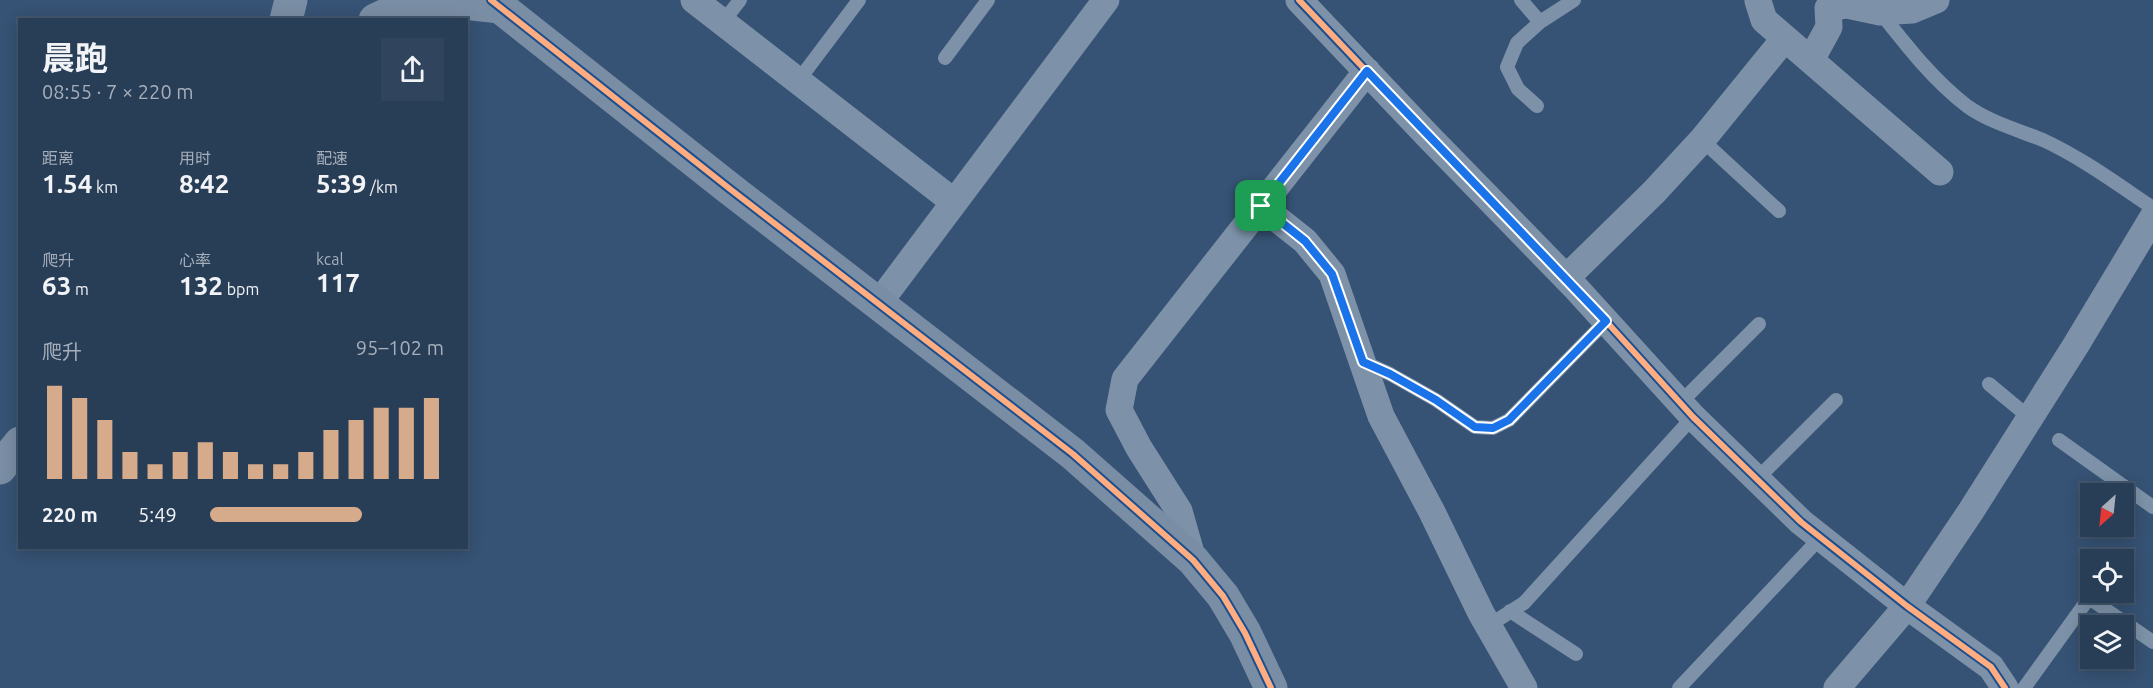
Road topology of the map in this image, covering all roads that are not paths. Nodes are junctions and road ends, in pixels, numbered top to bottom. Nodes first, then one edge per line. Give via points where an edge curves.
1 (291, 0) edge
2 (694, 0) edge
3 (740, 0) edge
4 (859, 0) edge
5 (988, 0) edge
6 (1106, 0) edge
7 (1521, 0) edge
8 (1575, 0) edge
9 (1936, 0) edge
10 (1758, 1) edge
11 (1305, 2) edge
12 (495, 4) edge
13 (1880, 12) junction
14 (286, 18) edge
15 (379, 18) edge
16 (723, 22) junction
17 (1540, 22) junction
18 (1785, 38) junction
19 (945, 58) dead end
20 (1811, 60) junction
21 (1367, 71) junction
22 (798, 81) junction
23 (1537, 106) dead end
24 (1702, 140) junction
25 (1940, 172) dead end
26 (954, 202) junction
27 (1261, 206) junction
28 (2153, 208) edge
29 (1779, 211) dead end
30 (2153, 217) edge
31 (1566, 278) junction
32 (878, 304) junction
33 (1606, 321) junction
34 (1758, 324) dead end
35 (1363, 362) junction
36 (1989, 384) dead end
37 (1836, 400) dead end
38 (1686, 410) junction
39 (2030, 418) junction
40 (2059, 440) dead end
41 (18, 446) edge
42 (0, 468) edge
43 (1757, 479) junction
44 (2153, 507) edge
45 (1821, 537) junction
46 (1193, 560) junction
47 (1907, 606) junction
48 (1510, 611) junction
49 (1488, 626) junction
50 (2153, 642) edge
51 (1576, 654) dead end
52 (1271, 688) edge
53 (1524, 688) edge
54 (1679, 688) edge
55 (1837, 688) edge
56 (2005, 688) edge
57 (2024, 688) edge

1 - 14 street
2 - 16 street
3 - 16 lane
4 - 22 lane
5 - 19 lane
6 - 26 street
7 - 17 lane
8 - 17 lane
9 - 13 street via 1912,10
10 - 18 street via 1764,20
11 - 21 street
12 - 15 street via 409,4
12 - 32 street
13 - 20 street via 1847,5 1828,8 1829,27
13 - 28 lane via 1935,78 1969,107 2085,163
16 - 22 street
17 - 23 lane via 1517,43 1507,67 1518,89
18 - 20 street
18 - 24 street
20 - 25 street
21 - 27 street
21 - 31 street
22 - 26 street
24 - 29 lane
24 - 31 street
26 - 32 street
27 - 35 street via 1305,241 1332,274
27 - 46 street via 1125,379 1119,410 1179,511
30 - 39 street
31 - 33 street
32 - 46 street via 1073,454
33 - 35 lane via 1509,420 1493,428 1475,427 1436,400
33 - 38 street
34 - 38 lane
35 - 49 street via 1381,416
36 - 39 lane
37 - 43 lane
38 - 43 street
38 - 48 lane via 1524,603
39 - 47 street
40 - 44 lane
41 - 42 street
43 - 45 street
45 - 47 street
45 - 54 lane
46 - 52 street via 1223,596
47 - 55 street
47 - 56 street via 1990,667
48 - 49 lane
48 - 51 lane
49 - 53 street
50 - 57 lane via 2089,598

